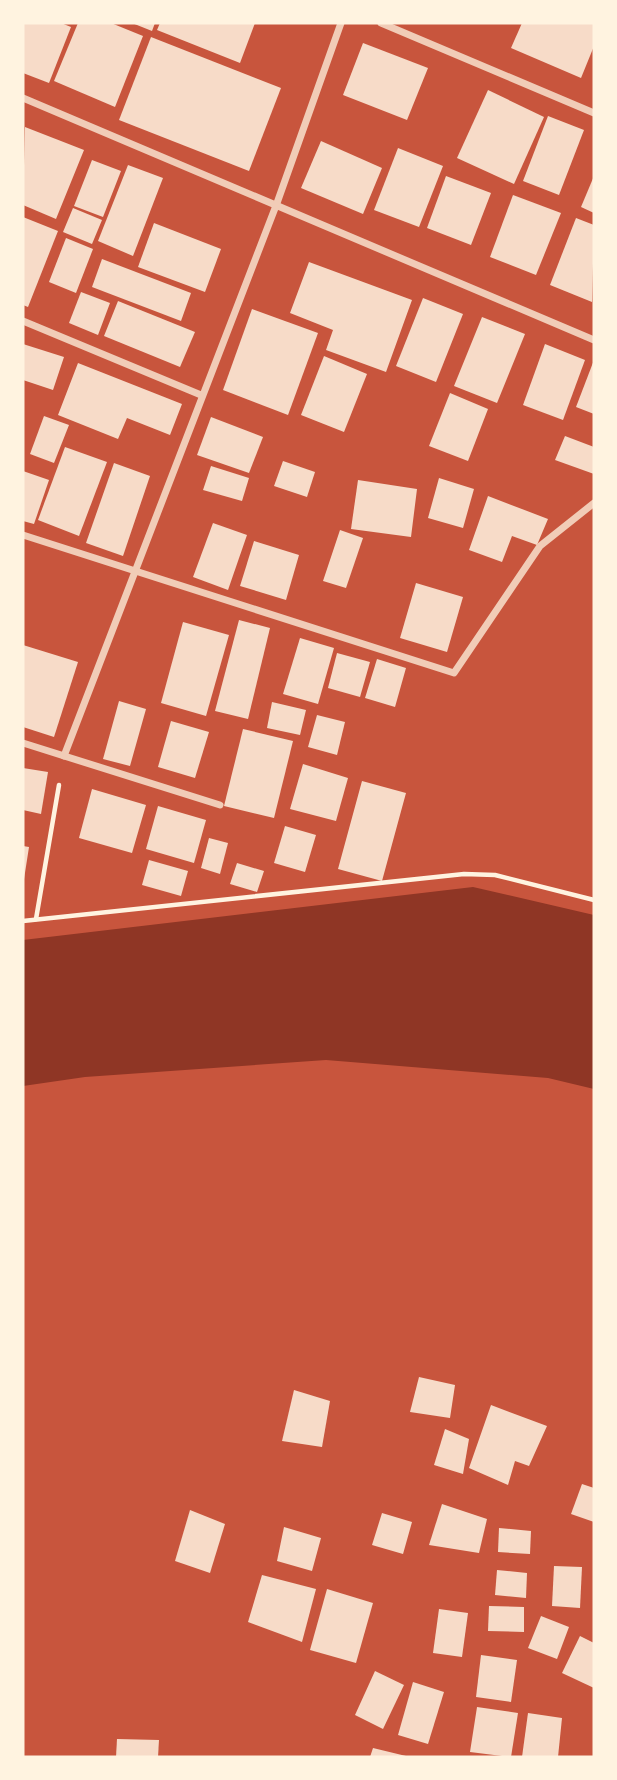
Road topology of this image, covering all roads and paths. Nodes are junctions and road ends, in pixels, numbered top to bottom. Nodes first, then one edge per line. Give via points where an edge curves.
1 (341, 23) edge
2 (381, 23) edge
3 (23, 98) edge
4 (594, 114) edge
5 (277, 203) junction
6 (23, 321) edge
7 (594, 340) edge
8 (201, 395) junction
9 (594, 503) edge
10 (23, 535) edge
11 (134, 571) junction
12 (23, 743) edge
13 (64, 756) junction
14 (220, 805) dead end
15 (594, 900) edge
16 (36, 919) junction
17 (23, 921) edge

1 - 5 street
2 - 4 street
3 - 5 street
5 - 7 street
5 - 8 street
6 - 8 street
8 - 11 street
9 - 11 street via 540,547 454,673
10 - 11 street
11 - 13 street
12 - 13 street
13 - 14 street
13 - 16 path
15 - 16 path via 495,875 464,874
16 - 17 path

